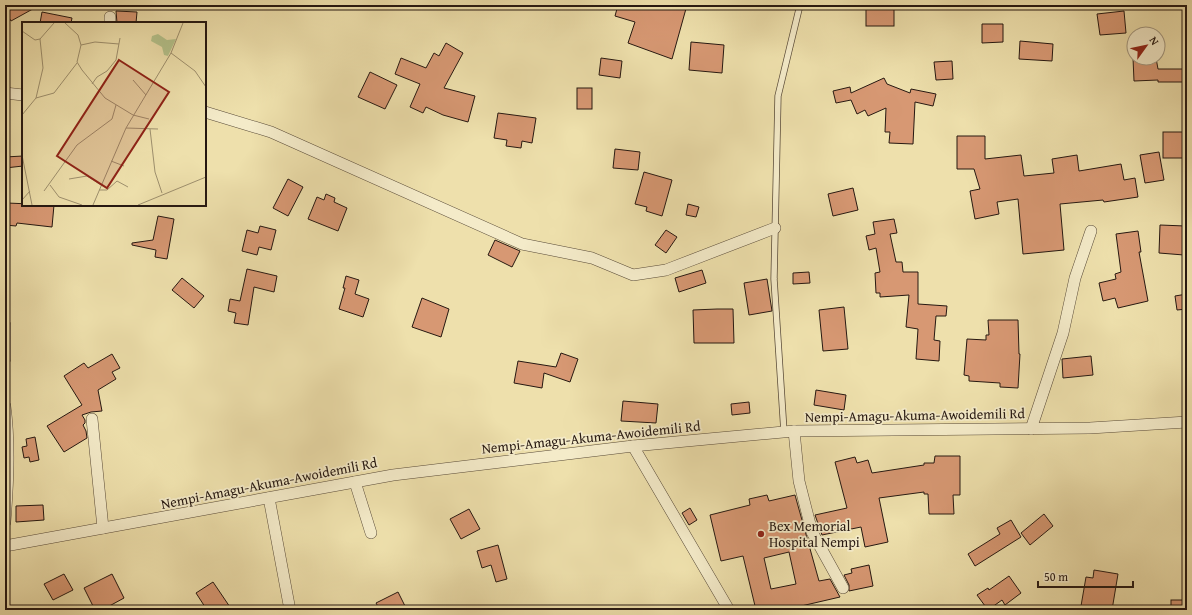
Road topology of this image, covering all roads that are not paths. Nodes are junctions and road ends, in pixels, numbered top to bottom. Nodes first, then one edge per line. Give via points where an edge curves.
1 (800, 5) edge
2 (5, 93) edge
3 (22, 95) edge
4 (206, 112) edge
5 (775, 228) junction
6 (1091, 232) dead end
7 (5, 325) edge
8 (5, 359) edge
9 (5, 406) edge
10 (92, 419) dead end
11 (1187, 422) edge
12 (1031, 429) junction
13 (789, 432) junction
14 (634, 446) junction
15 (356, 482) junction
16 (269, 498) junction
17 (5, 522) edge
18 (103, 528) junction
19 (371, 533) dead end
20 (5, 546) edge
21 (843, 588) dead end
22 (290, 610) edge
23 (729, 610) edge

1 - 5 lane via 778,96
2 - 3 street
4 - 5 street via 271,132 522,244 592,258 633,275 666,270
5 - 13 lane via 774,279
6 - 12 street via 1075,278 1063,333
7 - 8 street
9 - 17 street via 8,426 8,489
10 - 18 street
11 - 12 street, Nempi-Amagu-Akuma-Awoidemili Rd
12 - 13 street, Nempi-Amagu-Akuma-Awoidemili Rd
13 - 14 street, Nempi-Amagu-Akuma-Awoidemili Rd
13 - 21 street via 812,532
14 - 15 street, Nempi-Amagu-Akuma-Awoidemili Rd via 393,475
14 - 23 street
15 - 16 street, Nempi-Amagu-Akuma-Awoidemili Rd
15 - 19 street
16 - 18 street, Nempi-Amagu-Akuma-Awoidemili Rd
16 - 22 street
18 - 20 street, Nempi-Amagu-Akuma-Awoidemili Rd

